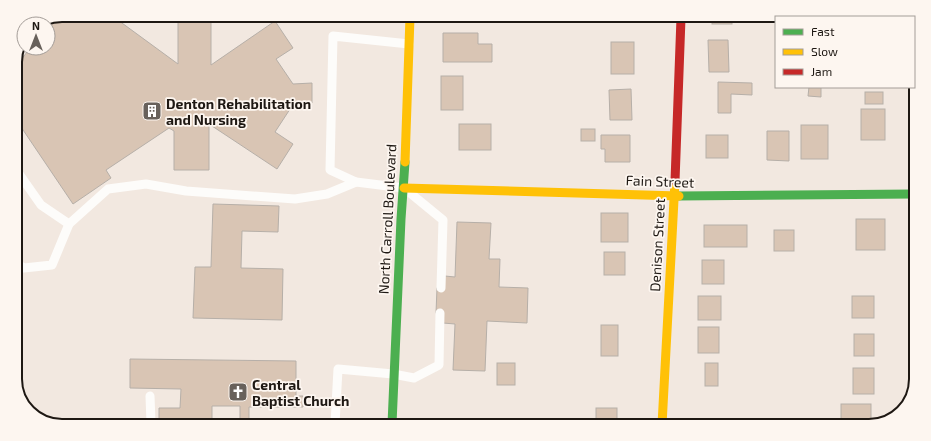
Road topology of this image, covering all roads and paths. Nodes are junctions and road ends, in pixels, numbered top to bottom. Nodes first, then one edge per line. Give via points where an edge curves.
1 (410, 22) edge
2 (681, 22) edge
3 (409, 44) junction
4 (22, 178) edge
5 (356, 182) junction
6 (404, 188) junction
7 (909, 194) edge
8 (674, 196) junction
9 (69, 224) junction
10 (22, 267) edge
11 (441, 288) dead end
12 (440, 313) dead end
13 (393, 374) junction
14 (150, 396) dead end
15 (150, 419) edge
16 (335, 419) edge
17 (392, 419) edge
18 (662, 419) edge

1 - 3 street, North Carroll Boulevard
2 - 8 street, Denison Street
3 - 5 lane via 333,36 330,170
3 - 6 street, North Carroll Boulevard
4 - 9 lane via 41,205
5 - 6 lane
5 - 9 lane via 327,194 295,199 186,191 146,184 108,189
6 - 8 street, Fain Street
6 - 11 lane via 443,220
6 - 13 street, North Carroll Boulevard
7 - 8 street, Fain Street
8 - 18 street, Denison Street
9 - 10 lane via 52,265
12 - 13 lane via 439,365 414,378
13 - 16 lane via 338,368
13 - 17 street, North Carroll Boulevard
14 - 15 lane

